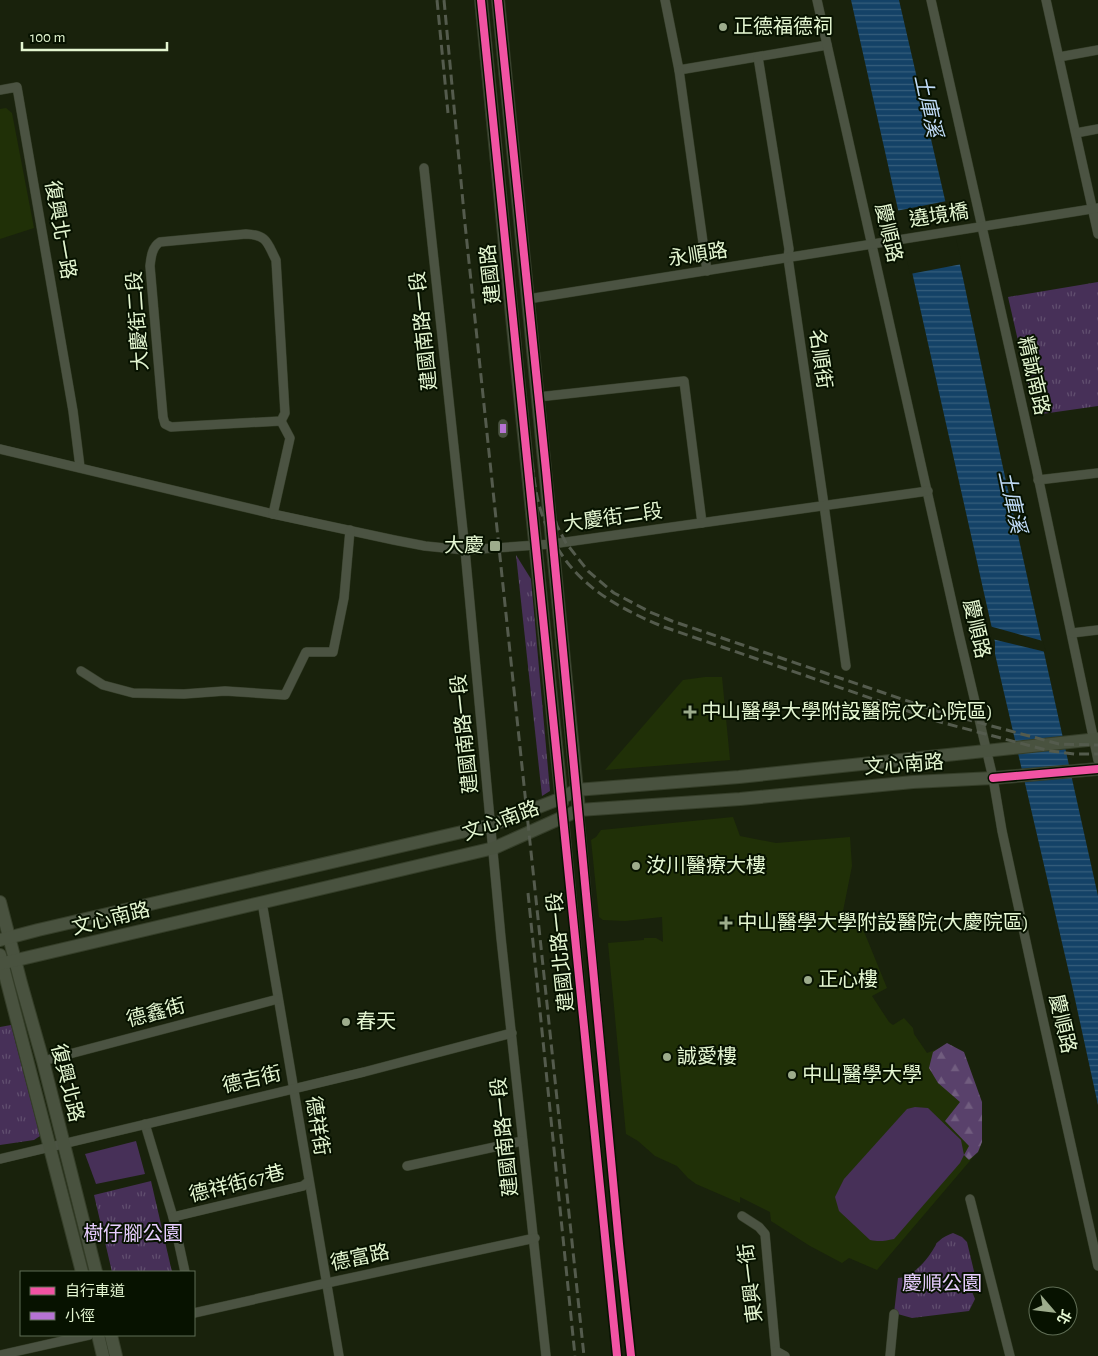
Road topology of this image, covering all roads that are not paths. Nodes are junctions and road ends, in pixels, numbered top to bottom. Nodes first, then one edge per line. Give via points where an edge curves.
1 (480, 0) edge
2 (498, 0) edge
3 (665, 0) edge
4 (817, 0) edge
5 (931, 0) edge
6 (1046, 0) edge
7 (827, 45) junction
8 (1098, 50) edge
9 (758, 57) junction
10 (1058, 57) junction
11 (679, 70) junction
12 (0, 90) edge
13 (1098, 129) edge
14 (1076, 133) junction
15 (424, 168) dead end
16 (1095, 208) edge
17 (982, 227) junction
18 (1098, 234) edge
19 (873, 244) junction
20 (788, 258) junction
21 (706, 271) junction
22 (528, 299) junction
23 (538, 397) junction
24 (281, 421) junction
25 (503, 424) dead end
26 (503, 433) dead end
27 (0, 449) edge
28 (80, 467) junction
29 (1098, 473) edge
30 (1038, 480) junction
31 (928, 491) junction
32 (824, 505) junction
33 (273, 514) junction
34 (702, 523) junction
35 (350, 530) junction
36 (552, 544) junction
37 (536, 545) junction
38 (465, 550) junction
39 (1098, 630) edge
40 (1072, 633) junction
41 (846, 666) dead end
42 (81, 671) dead end
43 (1096, 739) edge
44 (987, 752) junction
45 (1098, 760) edge
46 (1098, 769) edge
47 (993, 778) junction
48 (576, 790) junction
49 (562, 798) junction
50 (578, 810) junction
51 (564, 817) junction
52 (492, 825) junction
53 (494, 848) junction
54 (0, 902) edge
55 (262, 902) junction
56 (4, 939) edge
57 (4, 961) edge
58 (278, 999) junction
59 (512, 1033) junction
60 (43, 1061) junction
61 (293, 1089) junction
62 (145, 1124) junction
63 (522, 1141) junction
64 (64, 1144) junction
65 (49, 1147) junction
66 (0, 1159) edge
67 (407, 1166) dead end
68 (308, 1182) junction
69 (970, 1199) dead end
70 (742, 1216) dead end
71 (173, 1217) junction
72 (535, 1238) junction
73 (1098, 1266) edge
74 (82, 1271) edge
75 (96, 1271) edge
76 (185, 1271) edge
77 (327, 1282) junction
78 (195, 1313) edge
79 (894, 1314) dead end
80 (85, 1336) edge
81 (98, 1336) edge
82 (111, 1336) edge
83 (776, 1354) edge
84 (0, 1355) edge
85 (103, 1356) edge
86 (116, 1356) edge
87 (339, 1356) edge
88 (546, 1356) edge
89 (617, 1356) edge
90 (631, 1356) edge
91 (786, 1356) edge
92 (890, 1356) edge
93 (1010, 1356) edge

1 - 37 main road, 建國路
2 - 22 main road, 建國路
3 - 11 street
4 - 7 street, 慶順路
5 - 17 street, 精誠南路
6 - 10 street
7 - 9 street
7 - 19 street, 慶順路
8 - 10 street
9 - 11 street
9 - 20 street, 名順街
10 - 14 street
11 - 21 street
12 - 28 street, 復興北一路 via 17,87 68,379
13 - 14 street
14 - 16 street
15 - 38 street, 建國南路一段
16 - 17 street
16 - 18 street
17 - 19 street, 遶境橋
17 - 30 street, 精誠南路
19 - 20 street, 永順路
19 - 31 street, 慶順路
20 - 21 street, 永順路
20 - 32 street, 名順街
21 - 22 street, 永順路
22 - 23 main road, 建國路
23 - 34 street via 684,381
23 - 36 main road, 建國路
24 - 24 street, 大慶街二段 via 171,427 165,424 150,266 157,244 246,234 257,234 266,240 276,260 285,413
24 - 33 street, 大慶街二段 via 290,438
25 - 26 street
27 - 28 street, 大慶街二段
28 - 33 street, 大慶街二段
29 - 30 street
30 - 40 street, 精誠南路
31 - 32 street, 大慶街二段
31 - 44 street, 慶順路
32 - 34 street, 大慶街二段
32 - 41 street, 名順街
33 - 35 street, 大慶街二段
34 - 36 street, 大慶街二段
35 - 38 street, 大慶街二段 via 425,546
35 - 42 street via 344,598 332,652 306,652 285,695 225,691 133,694 103,685
36 - 37 street, 大慶街二段
36 - 48 main road, 建國北路一段
37 - 38 street, 大慶街二段
37 - 49 main road, 建國北路一段
38 - 52 street, 建國南路一段
39 - 40 street
40 - 43 street, 精誠南路
43 - 44 main road, 文心南路
43 - 45 street, 精誠南路
44 - 47 street, 慶順路
44 - 48 main road, 文心南路
46 - 47 main road, 文心南路
47 - 50 main road, 文心南路
47 - 73 street, 慶順路
48 - 49 main road, 文心南路
48 - 50 main road, 建國北路一段
49 - 51 main road, 建國北路一段
49 - 52 main road, 文心南路
50 - 51 main road, 文心南路
50 - 90 street, 建國北路一段
51 - 53 main road, 文心南路
51 - 89 street, 建國北路一段
52 - 53 street, 建國南路一段
52 - 56 main road, 文心南路
53 - 55 main road, 文心南路
53 - 59 street, 建國南路一段
54 - 56 main road, 復興北路
55 - 57 main road, 文心南路
55 - 58 street, 德祥街
56 - 57 main road, 復興北路
57 - 60 main road, 復興北路
57 - 65 main road, 復興北路
58 - 60 street, 德鑫街
58 - 61 street, 德祥街
59 - 61 street, 德吉街
59 - 63 street, 建國南路一段
60 - 64 main road, 復興北路
61 - 62 street, 德吉街
61 - 68 street, 德祥街
62 - 64 street, 德吉街
62 - 71 street
63 - 67 street
63 - 72 street, 建國南路一段
64 - 65 street, 德吉街
64 - 75 main road, 復興北路
65 - 66 street, 德吉街
65 - 74 main road, 復興北路
68 - 71 street, 德祥街67巷 via 303,1186
68 - 77 street, 德祥街
69 - 93 street
70 - 83 street, 東興一街 via 764,1234
71 - 76 street
72 - 77 street, 德富路
72 - 88 street, 建國南路一段
77 - 78 street, 德富路
77 - 87 street, 德祥街
79 - 92 street
80 - 84 street
81 - 85 main road
82 - 86 main road
83 - 91 street

